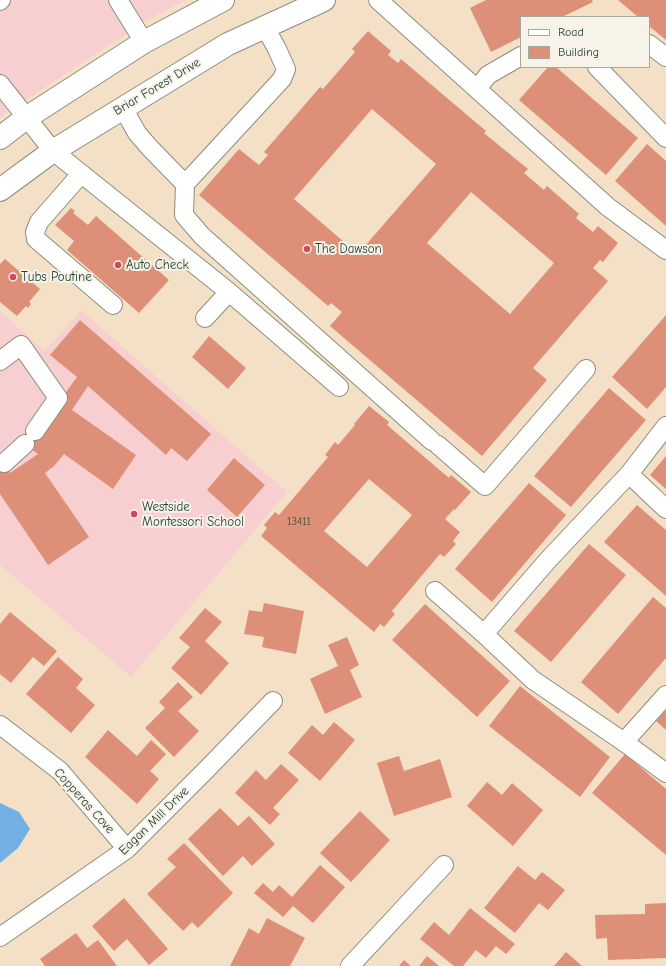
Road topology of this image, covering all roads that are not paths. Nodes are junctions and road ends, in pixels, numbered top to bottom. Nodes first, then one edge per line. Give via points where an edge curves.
1 (118, 0) edge
2 (223, 0) edge
3 (324, 0) edge
4 (378, 0) edge
5 (265, 27) junction
6 (144, 42) junction
7 (650, 45) edge
8 (520, 57) edge
9 (666, 57) edge
10 (598, 68) edge
11 (0, 84) edge
12 (476, 89) junction
13 (123, 108) junction
14 (26, 118) junction
15 (666, 137) edge
16 (0, 138) edge
17 (53, 151) junction
18 (82, 174) junction
19 (185, 184) junction
20 (0, 190) edge
21 (666, 250) edge
22 (229, 292) junction
23 (113, 306) dead end
24 (205, 318) dead end
25 (0, 360) edge
26 (586, 369) dead end
27 (339, 387) dead end
28 (666, 426) edge
29 (4, 463) dead end
30 (629, 474) junction
31 (666, 509) edge
32 (434, 591) dead end
33 (484, 634) junction
34 (666, 695) edge
35 (273, 701) dead end
36 (0, 725) edge
37 (624, 742) junction
38 (666, 773) edge
39 (126, 849) junction
40 (444, 865) dead end
41 (0, 937) edge
42 (350, 966) edge

1 - 6 street
2 - 6 main road
3 - 5 main road, Briar Forest Drive
4 - 12 street
5 - 13 main road, Briar Forest Drive via 228,44
5 - 19 street via 286,69 282,79
6 - 14 main road
7 - 9 street
8 - 12 street via 488,75
10 - 15 street
11 - 14 street
12 - 21 street via 608,207
13 - 17 main road, Briar Forest Drive
13 - 19 street via 137,133
14 - 16 main road
14 - 17 street
17 - 18 street
17 - 20 main road, Briar Forest Drive
18 - 22 street
18 - 23 street via 39,222 35,232 36,239
19 - 26 street via 184,215 202,236 485,486
22 - 24 street
22 - 27 street
25 - 29 street via 21,346 58,398 30,438
28 - 30 street
30 - 31 street
30 - 33 street via 548,560
32 - 33 street
33 - 37 street via 533,680
34 - 37 street
35 - 39 street, Eagan Mill Drive
36 - 39 street, Copperas Cove via 60,771
37 - 38 street
39 - 41 street, Eagan Mill Drive
40 - 42 street

